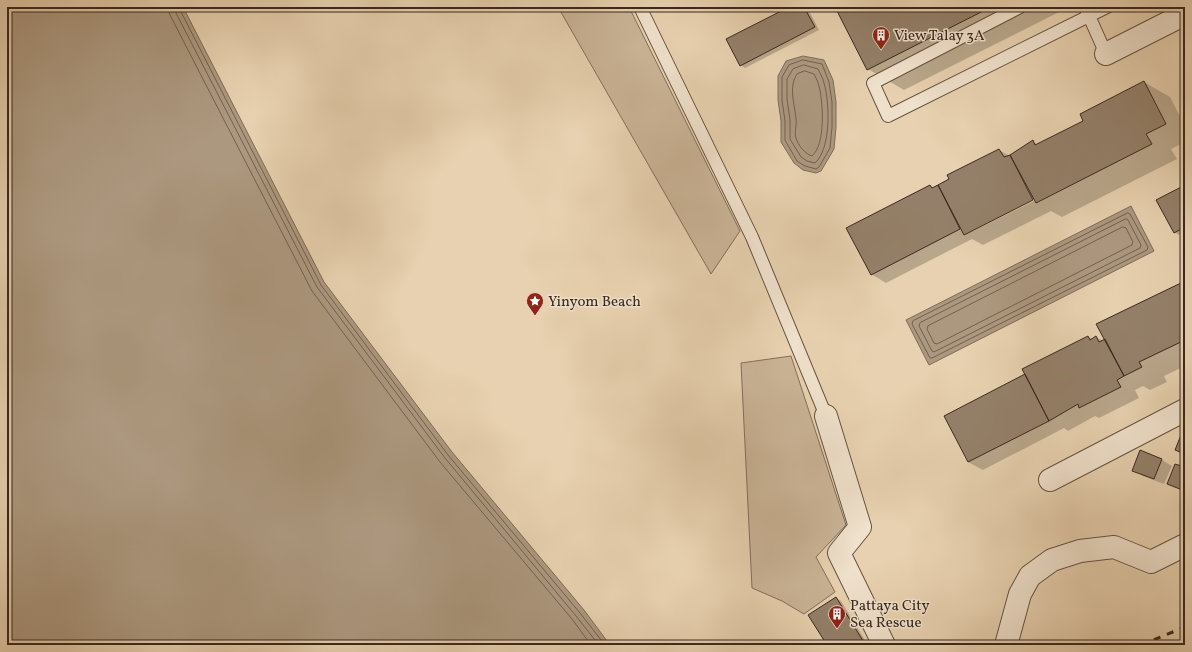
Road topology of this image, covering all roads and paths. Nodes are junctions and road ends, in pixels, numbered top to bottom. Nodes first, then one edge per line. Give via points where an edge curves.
1 (640, 7) edge
2 (1020, 7) edge
3 (1107, 7) edge
4 (1087, 11) edge
5 (1185, 14) edge
6 (1106, 54) joint
7 (1185, 410) edge
8 (826, 416) joint
9 (1050, 480) dead end
10 (1185, 545) edge
11 (884, 645) edge
12 (1006, 645) edge

1 - 8 lane via 752,237
2 - 4 lane via 873,83 888,116
3 - 4 lane
4 - 6 lane
5 - 6 street
7 - 9 street
8 - 11 street via 860,527 839,553
10 - 12 street via 1151,562 1114,547 1080,551 1052,560 1030,576 1020,594

